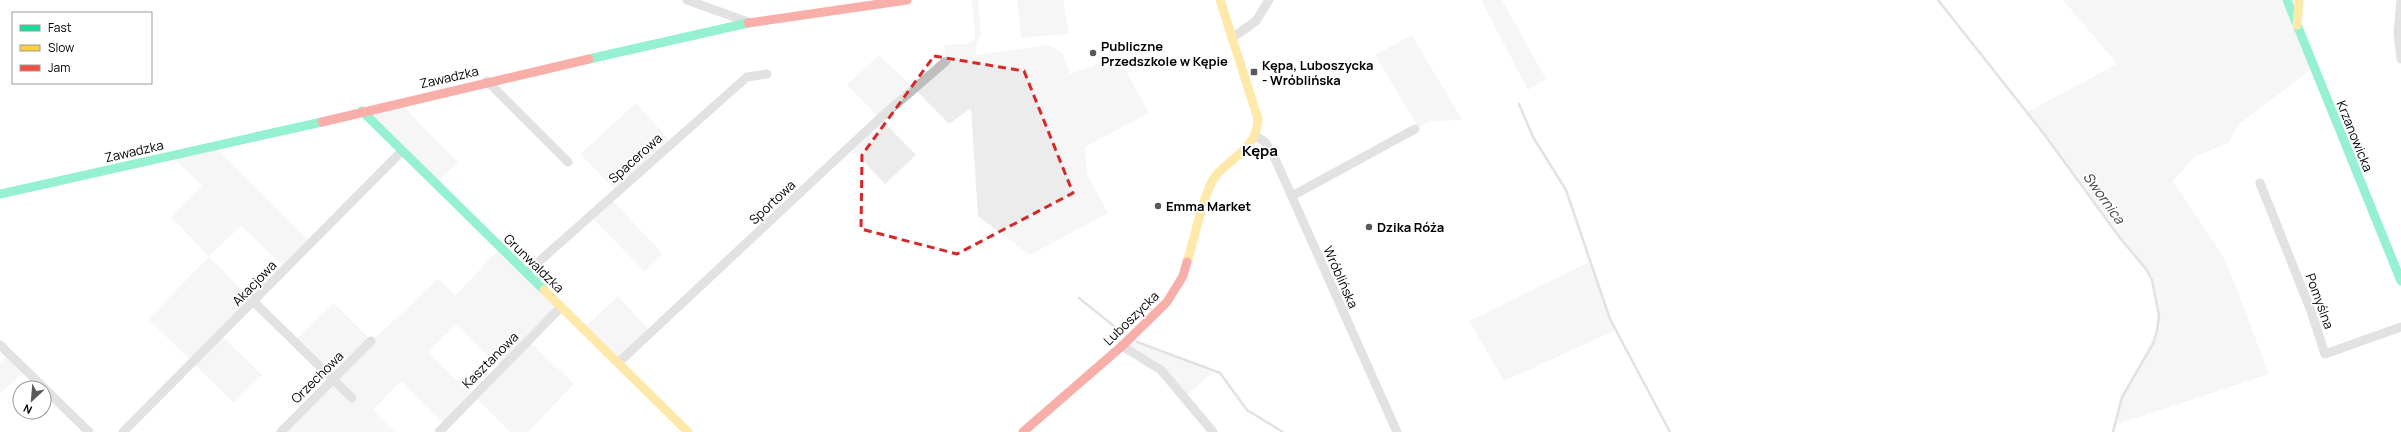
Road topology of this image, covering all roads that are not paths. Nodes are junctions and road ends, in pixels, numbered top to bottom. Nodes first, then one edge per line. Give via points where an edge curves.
1 (687, 0) edge
2 (907, 0) edge
3 (1220, 0) edge
4 (1269, 0) edge
5 (2287, 0) edge
6 (2299, 0) edge
7 (2401, 0) edge
8 (748, 22) junction
9 (2297, 25) junction
10 (1232, 38) junction
11 (2401, 59) edge
12 (946, 61) dead end
13 (767, 74) dead end
14 (487, 81) junction
15 (362, 111) junction
16 (1414, 129) dead end
17 (1256, 136) junction
18 (402, 150) junction
19 (568, 162) dead end
20 (2260, 183) dead end
21 (0, 194) edge
22 (1292, 196) junction
23 (526, 273) junction
24 (2401, 281) edge
25 (254, 302) junction
26 (561, 308) junction
27 (2401, 327) edge
28 (371, 341) dead end
29 (0, 345) edge
30 (1122, 346) junction
31 (618, 363) junction
32 (332, 380) junction
33 (352, 398) dead end
34 (89, 432) edge
35 (123, 432) edge
36 (281, 432) edge
37 (439, 432) edge
38 (688, 432) edge
39 (1023, 432) edge
40 (1213, 432) edge
41 (1397, 432) edge

1 - 8 street
2 - 8 street, Zawadzka
3 - 10 street
4 - 10 street via 1256,21
5 - 9 street, Krzanowicka
6 - 9 street
7 - 11 street via 2398,33
8 - 14 street, Zawadzka
9 - 24 street, Krzanowicka
10 - 17 street via 1258,119
12 - 31 street, Sportowa via 878,120
13 - 23 street, Spacerowa via 746,77
14 - 15 street, Zawadzka
14 - 19 street
15 - 18 street, Grunwaldzka
15 - 21 street, Zawadzka
16 - 22 street
17 - 22 street, Wróblińska via 1265,142 1272,152
17 - 30 street, Luboszycka via 1249,146 1216,174 1211,182 1178,287 1154,316
18 - 23 street, Grunwaldzka
18 - 25 street, Akacjowa
20 - 27 street, Pomyślna via 2312,311 2325,354
22 - 41 street, Wróblińska
23 - 26 street, Grunwaldzka
25 - 32 street
25 - 35 street, Akacjowa
26 - 31 street, Grunwaldzka
26 - 37 street, Kasztanowa
28 - 32 street, Orzechowa
29 - 34 street
30 - 39 street, Luboszycka
30 - 40 street via 1161,370
31 - 38 street, Grunwaldzka
32 - 33 street
32 - 36 street, Orzechowa

